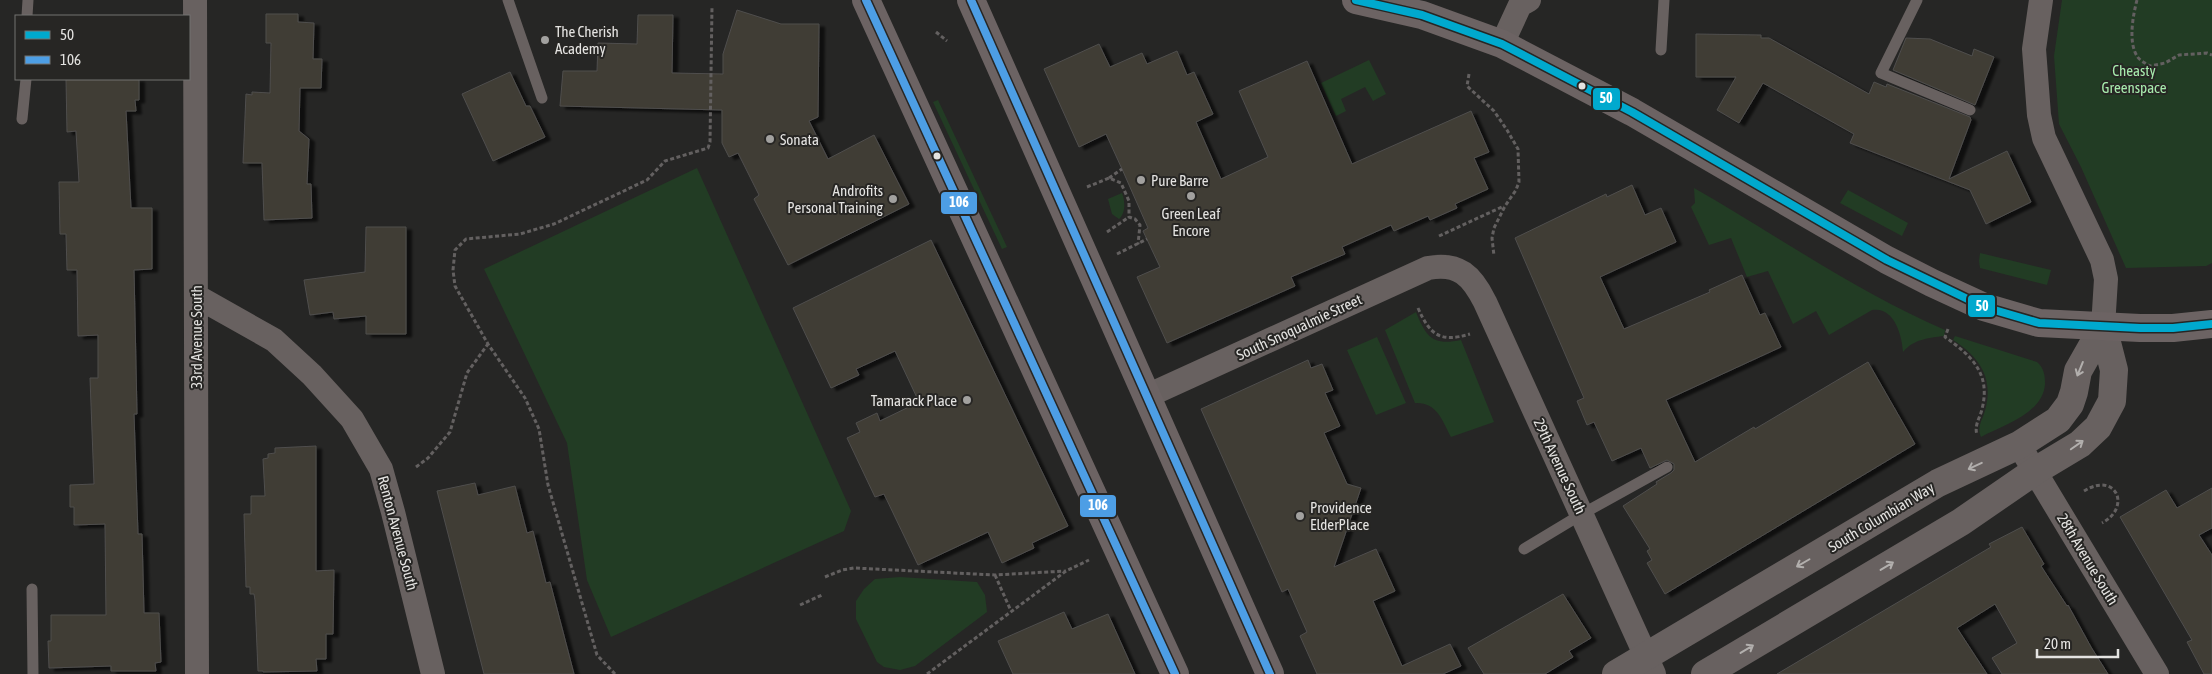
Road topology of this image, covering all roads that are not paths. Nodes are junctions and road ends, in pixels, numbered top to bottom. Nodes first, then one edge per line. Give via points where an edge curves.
1 (28, 0) edge
2 (194, 0) edge
3 (508, 0) edge
4 (866, 0) edge
5 (971, 0) edge
6 (1356, 0) edge
7 (1529, 0) edge
8 (1664, 0) edge
9 (1917, 0) edge
10 (2041, 0) edge
11 (27, 15) edge
12 (1502, 44) junction
13 (1661, 50) dead end
14 (26, 80) edge
15 (542, 98) dead end
16 (1970, 110) dead end
17 (22, 119) dead end
18 (1454, 268) joint
19 (196, 296) junction
20 (2212, 324) edge
21 (2103, 327) junction
22 (1147, 396) junction
23 (2019, 445) junction
24 (1667, 467) dead end
25 (2035, 471) junction
26 (1582, 514) junction
27 (1524, 549) dead end
28 (32, 589) dead end
29 (1650, 665) edge
30 (33, 674) edge
31 (197, 674) edge
32 (433, 674) edge
33 (1176, 674) edge
34 (1270, 674) edge
35 (1616, 674) edge
36 (1705, 674) edge
37 (2157, 674) edge

1 - 11 lane
2 - 19 street, 33rd Avenue South
3 - 15 lane
4 - 33 main road
5 - 22 main road
6 - 12 main road via 1422,15
7 - 12 street via 1520,5
8 - 13 lane
9 - 16 lane via 1881,73
10 - 21 street via 2034,49 2039,115 2047,145 2102,260 2106,279
12 - 21 main road via 1632,112 1932,284 1984,307 2039,323
14 - 17 lane
18 - 22 street, South Snoqualmie Street via 1440,266 1417,273
18 - 26 street, 29th Avenue South via 1476,284
19 - 31 street, 33rd Avenue South
19 - 32 street, Renton Avenue South via 274,340 352,419 380,469 394,512
20 - 21 main road via 2173,328
21 -> 23 street, South Columbian Way via 2078,371 2070,404 2058,420
25 -> 21 street via 2080,444 2098,427 2112,401 2114,370
22 - 34 main road
23 - 25 street, 28th Avenue South
23 -> 29 street, South Columbian Way via 1938,483
24 - 26 lane
36 -> 25 street via 1960,522
25 - 37 street, 28th Avenue South
26 - 27 lane
26 - 29 street, 29th Avenue South
28 - 30 lane
29 - 35 street, South Columbian Way

